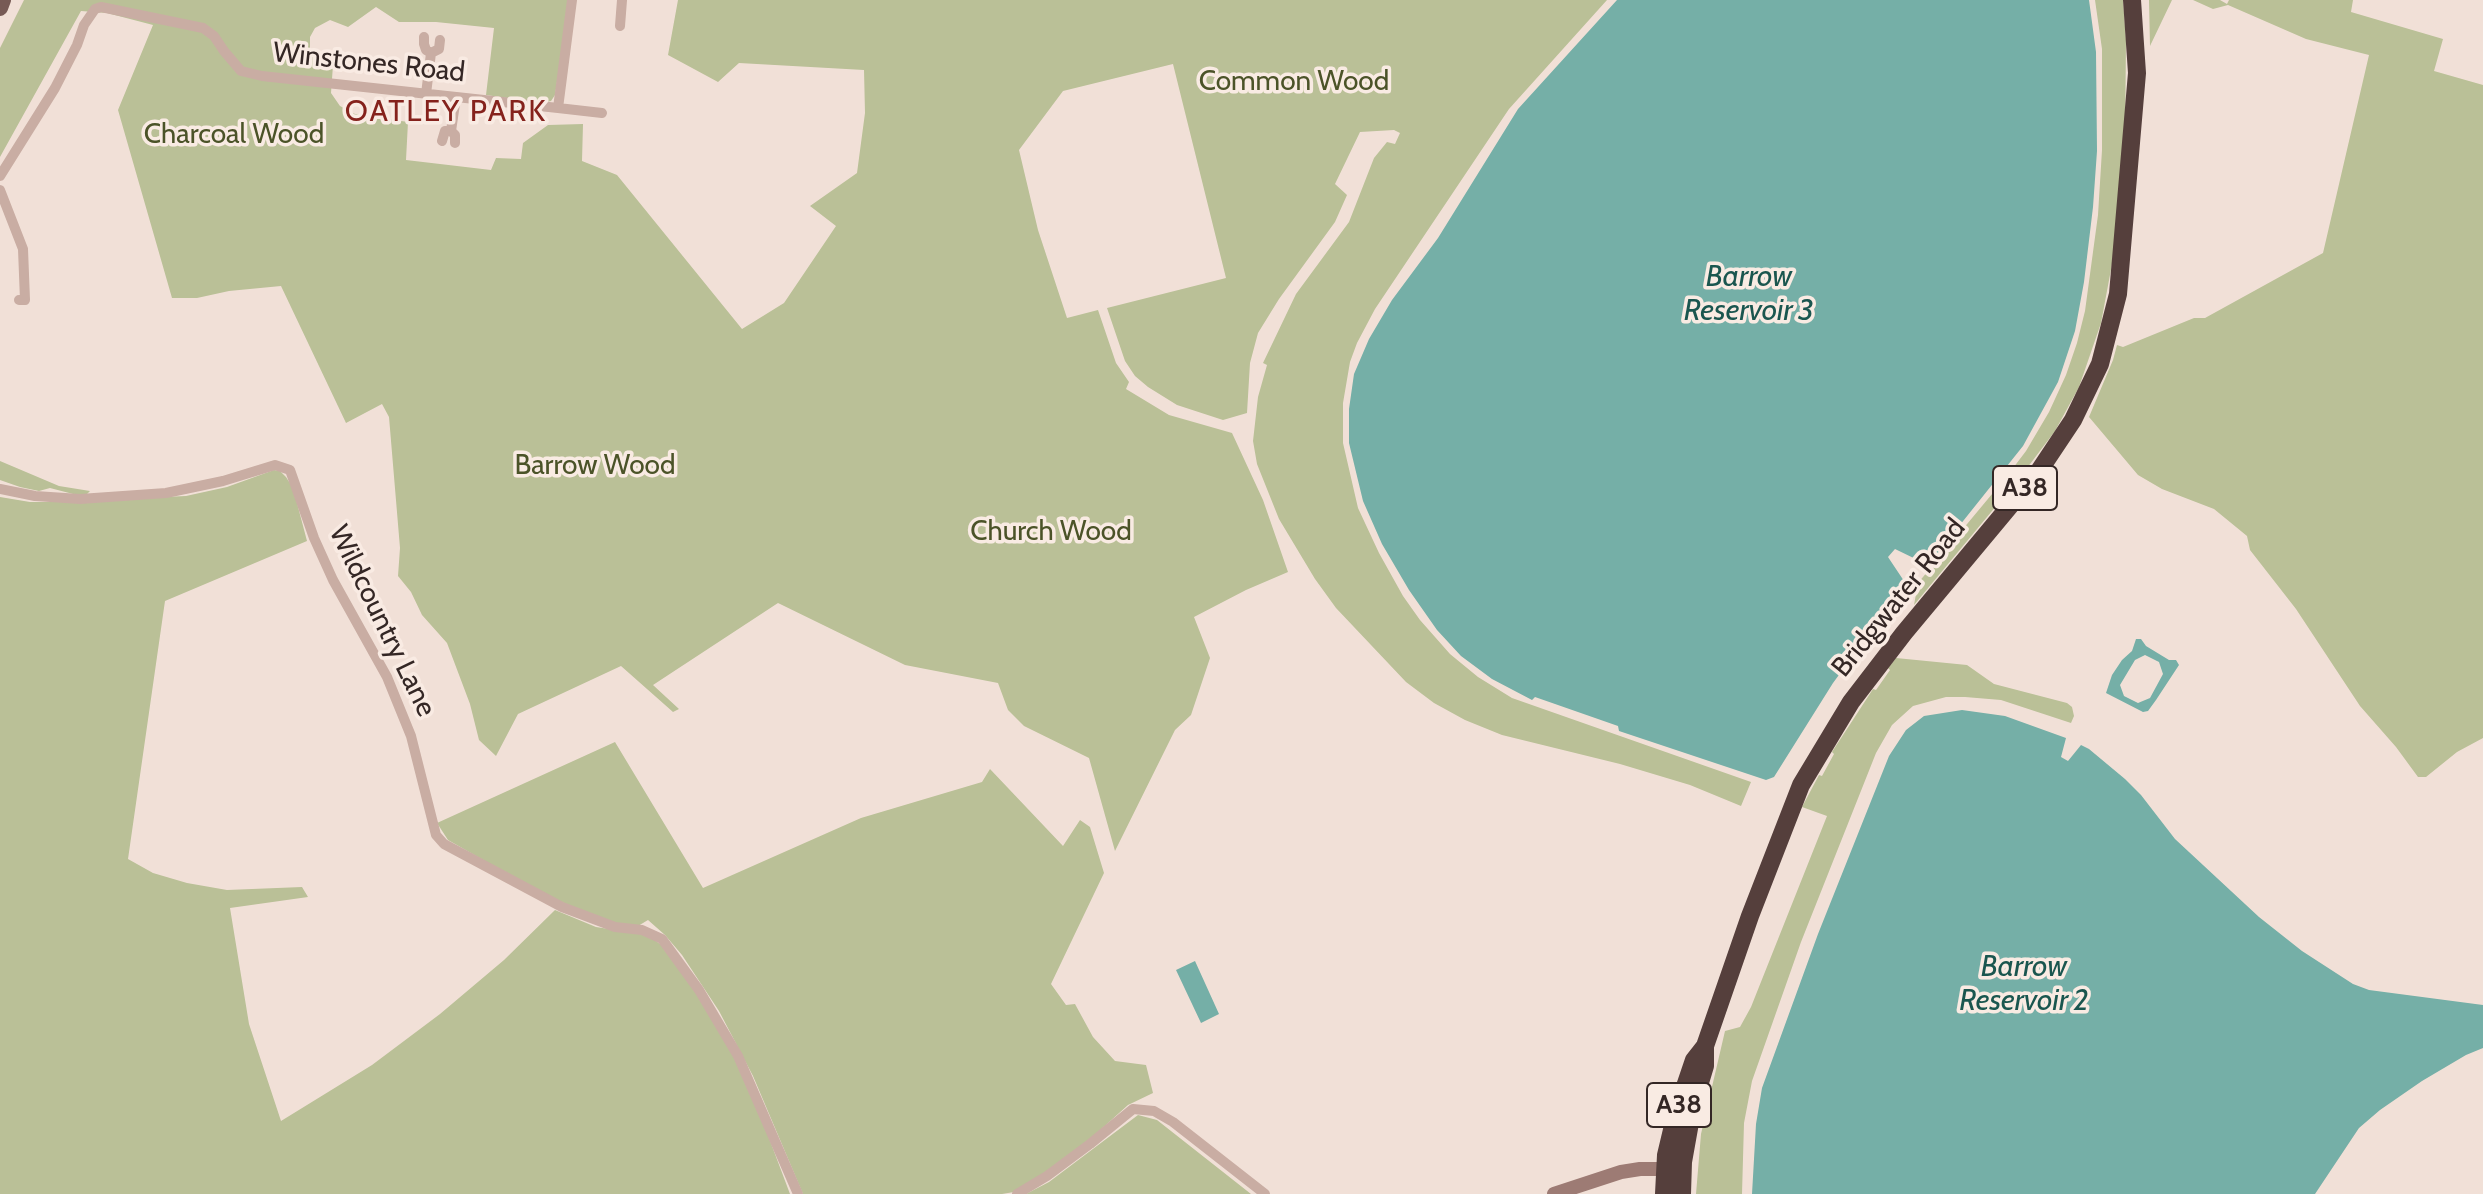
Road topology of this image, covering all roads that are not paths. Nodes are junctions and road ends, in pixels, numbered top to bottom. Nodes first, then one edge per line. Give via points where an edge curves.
1 (3, 0) edge
2 (572, 0) edge
3 (622, 0) edge
4 (2132, 0) edge
5 (126, 6) edge
6 (0, 8) edge
7 (620, 26) dead end
8 (424, 37) dead end
9 (440, 40) dead end
10 (431, 53) junction
11 (426, 94) junction
12 (456, 97) junction
13 (558, 108) junction
14 (602, 113) dead end
15 (451, 131) junction
16 (442, 141) dead end
17 (455, 143) dead end
18 (0, 176) edge
19 (0, 190) edge
20 (19, 300) dead end
21 (0, 489) edge
22 (1705, 1046) junction
23 (1689, 1131) junction
24 (1664, 1169) junction
25 (1684, 1191) edge
26 (798, 1194) edge
27 (1017, 1194) edge
28 (1265, 1194) edge
29 (1554, 1194) edge
30 (1664, 1194) edge

1 - 6 main road
2 - 13 street
3 - 7 street
4 - 22 highway, Bridgwater Road / A38 via 2137,73 2118,294 2100,364 2073,420 2039,471 1860,690 1801,785
5 - 11 street, Winstones Road via 203,28 241,71
5 - 18 street, Winstones Road via 95,9 55,88
8 - 10 street
9 - 10 street via 439,49
10 - 11 street
11 - 12 street, Winstones Road
12 - 13 street, Winstones Road
12 - 15 street
13 - 14 street, Winstones Road
15 - 16 street via 445,131
15 - 17 street
19 - 20 street via 23,249 25,300
21 - 26 street, Wildcountry Lane via 80,499 166,493 275,465 290,470 326,566 387,677 411,736 436,835 562,907 662,939 738,1056
22 - 23 highway, Bridgwater Road / A38
22 - 24 highway, Bridgwater Road / A38 via 1694,1060 1676,1113
23 - 24 highway via 1678,1161
23 - 25 highway, Bridgwater Road / A38
24 - 25 highway
24 - 29 main road via 1621,1172
24 - 30 highway, Bridgwater Road / A38
27 - 28 street via 1133,1109 1154,1111 1173,1122

